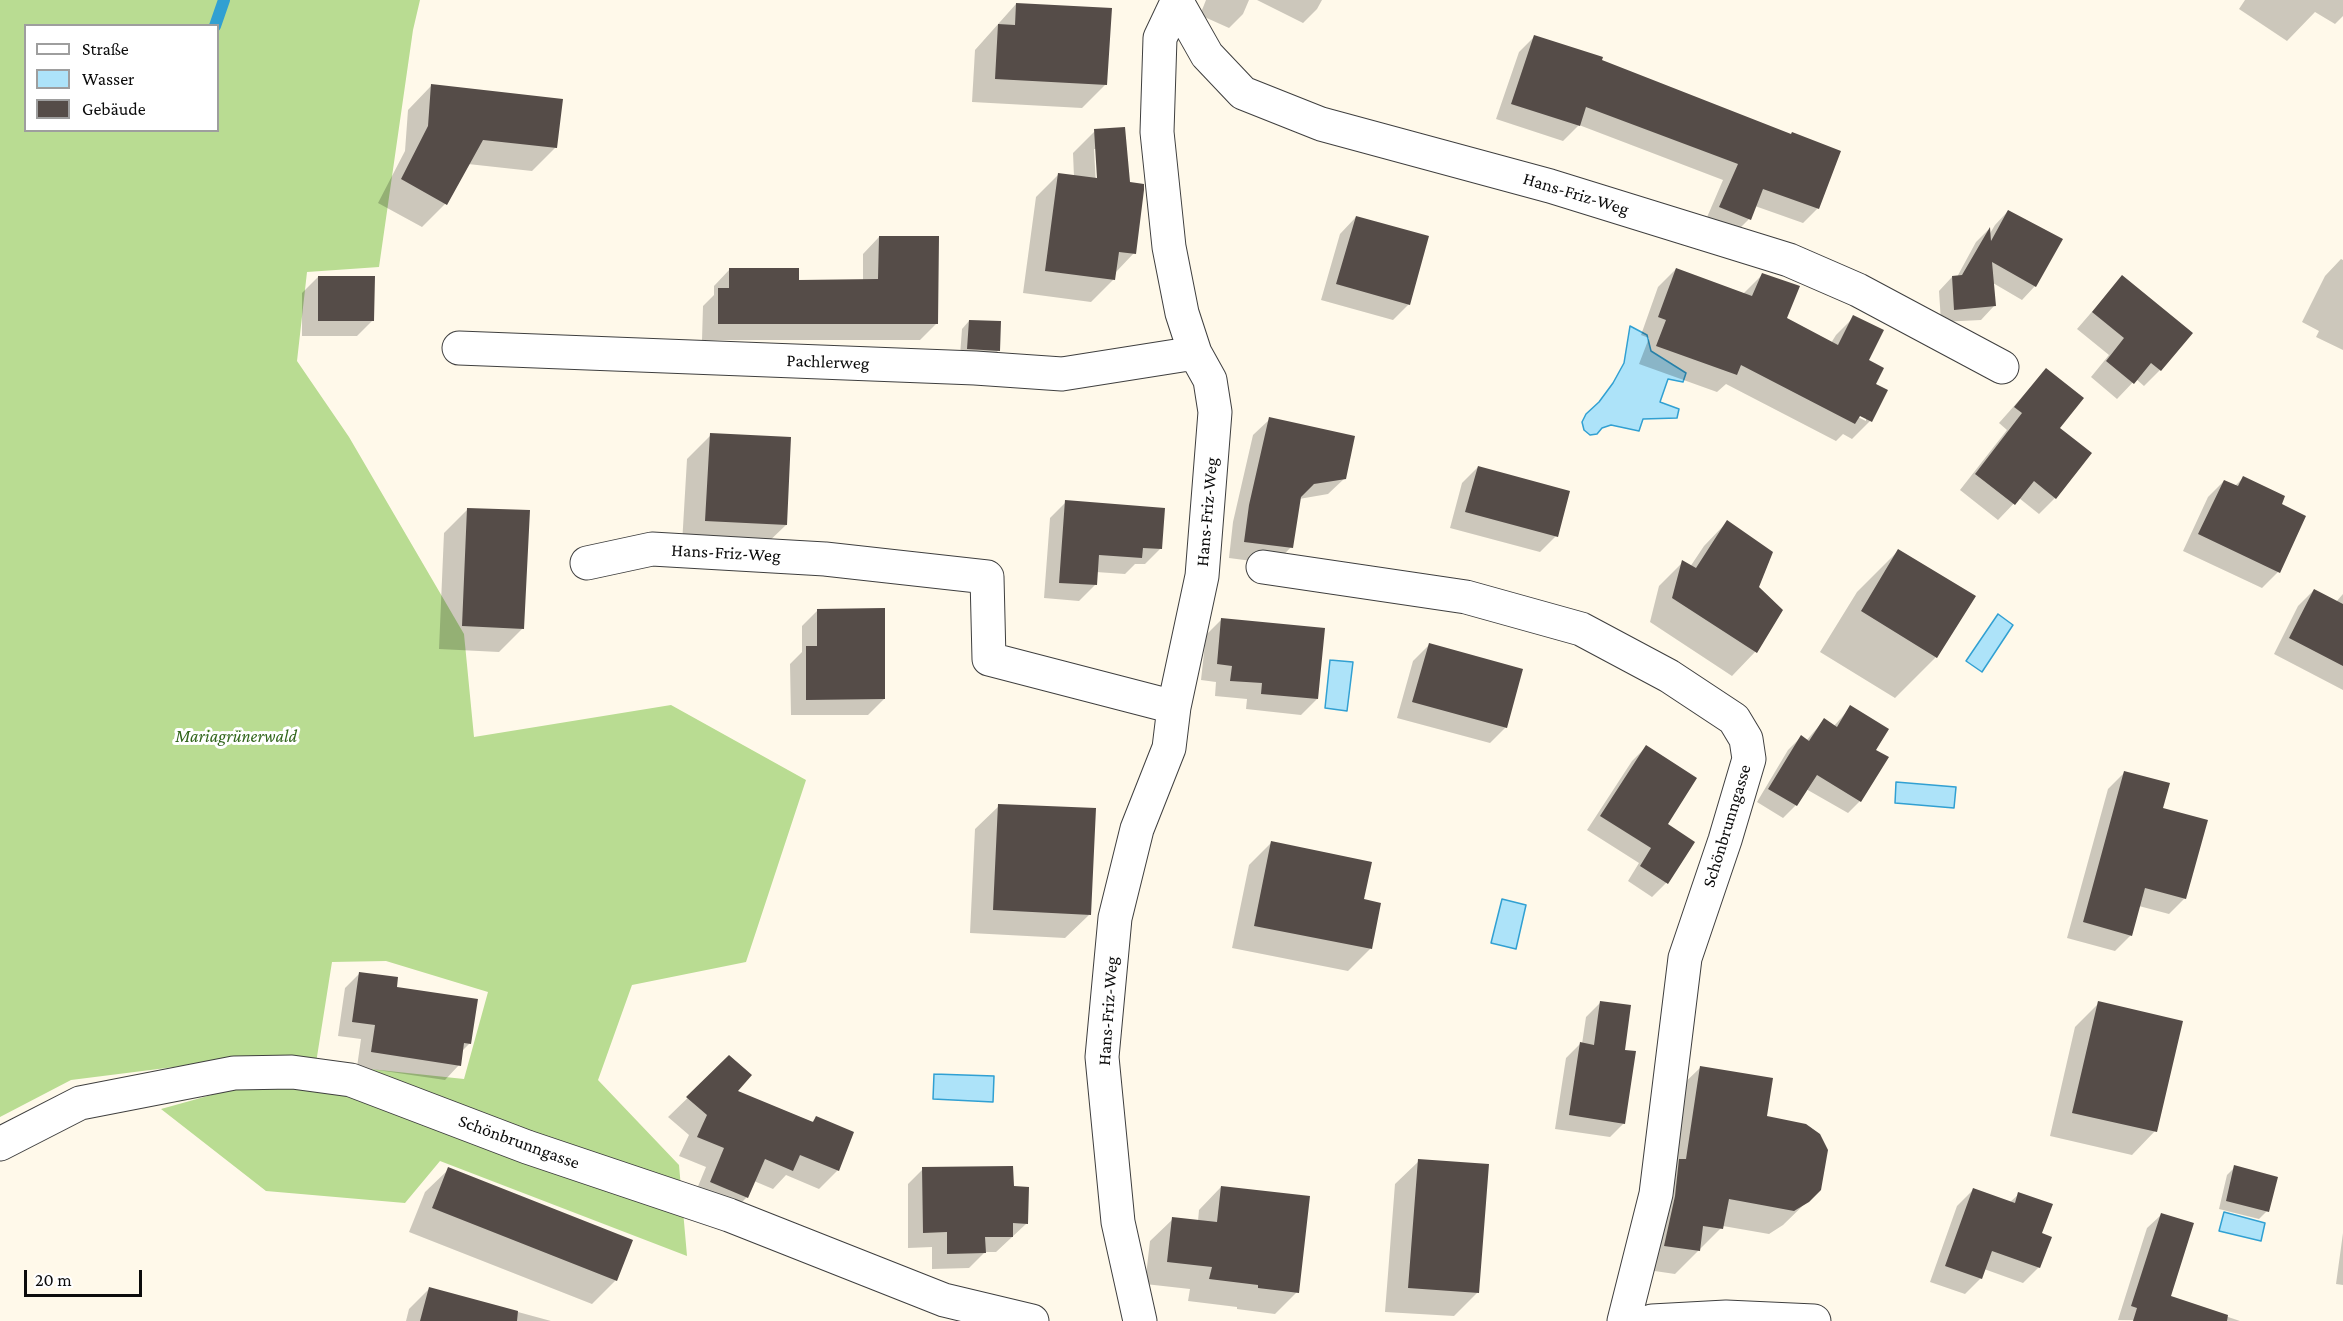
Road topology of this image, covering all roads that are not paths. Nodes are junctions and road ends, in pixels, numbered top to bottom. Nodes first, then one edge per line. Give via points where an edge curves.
1 (1178, 1) edge
2 (459, 348) dead end
3 (1195, 353) junction
4 (2001, 367) dead end
5 (587, 563) dead end
6 (1263, 567) dead end
7 (1174, 708) junction
8 (0, 1144) edge
9 (1032, 1321) edge
10 (1140, 1321) edge
11 (1624, 1321) edge
12 (1656, 1321) edge
13 (1814, 1321) edge

1 - 3 street, Hans-Friz-Weg via 1160,38 1157,132 1169,247 1182,313
1 - 4 street, Hans-Friz-Weg via 1207,55 1243,93 1321,124 1550,186 1789,260 1858,290
2 - 3 street, Pachlerweg via 1062,374
3 - 7 street, Hans-Friz-Weg via 1210,380 1215,412 1202,576
5 - 7 street, Hans-Friz-Weg via 652,549 825,559 987,577 989,659
6 - 11 street, Schönbrunngasse via 1466,597 1581,629 1669,676 1734,719 1746,739 1749,759 1685,958 1656,1194
7 - 10 street, Hans-Friz-Weg via 1169,748 1137,829 1115,918 1102,1057 1118,1222
8 - 9 street, Schönbrunngasse via 80,1103 234,1073 292,1072 351,1080 527,1147 729,1215 944,1300
12 - 13 street via 1726,1317

